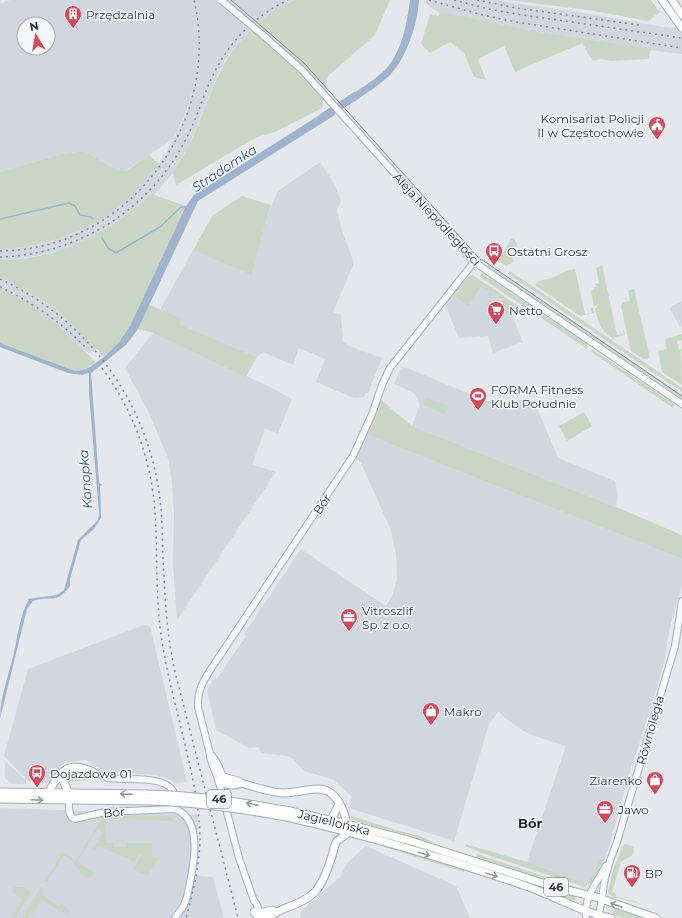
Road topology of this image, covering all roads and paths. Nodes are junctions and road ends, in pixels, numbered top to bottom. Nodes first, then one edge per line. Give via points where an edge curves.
1 (221, 0) edge
2 (662, 0) edge
3 (672, 0) edge
4 (682, 14) edge
5 (682, 28) edge
6 (474, 262) junction
7 (682, 404) edge
8 (682, 601) edge
9 (93, 772) joint
10 (60, 775) junction
11 (222, 781) junction
12 (0, 792) edge
13 (48, 793) junction
14 (69, 797) junction
15 (0, 799) edge
16 (339, 804) junction
17 (175, 810) junction
18 (331, 824) junction
19 (347, 824) junction
20 (350, 832) junction
21 (337, 841) junction
22 (611, 857) junction
23 (589, 895) junction
24 (602, 900) junction
25 (586, 914) edge
26 (258, 916) edge
27 (598, 917) edge
28 (175, 918) edge
29 (611, 918) edge
30 (656, 918) edge

1 - 6 street, Aleja Niepodległości, bridge via 303,71
2 - 5 main road
3 - 4 main road
6 - 7 street, Aleja Niepodległości
6 - 11 street, Bór via 390,368 353,456 201,684 198,707 210,758
8 - 22 street, Równoległa via 675,646
9 - 10 main road via 83,767 75,767 68,768
9 - 17 street via 109,778 156,781 168,785 174,792
10 - 13 main road
10 - 14 main road
11 - 16 main road via 285,793 320,789 330,793
11 - 26 street, Bór via 233,840 256,903
12 - 13 main road, Jagiellońska / 46
13 - 14 main road, Jagiellońska / 46
15 -> 14 main road, Jagiellońska / 46
14 - 17 street, Bór via 70,814 75,820 105,812
14 - 18 main road, Jagiellońska / 46, bridge via 147,797 291,815
16 - 18 main road
16 - 19 main road via 345,813
17 - 28 street via 186,817 195,838 187,897
18 - 19 main road, Jagiellońska / 46
18 - 20 main road, Jagiellońska / 46
18 - 21 main road via 332,834
19 - 23 main road, Jagiellońska / 46
20 - 21 main road
20 -> 25 main road, Jagiellońska / 46 via 523,885
21 - 26 main road via 325,877 310,897 276,912 272,910
22 - 23 street, Równoległa
22 - 24 street, Równoległa
23 - 24 main road, Jagiellońska / 46
23 - 25 street, Równoległa
24 - 27 street, Równoległa
30 -> 24 main road, Jagiellońska / 46
25 - 27 main road, Jagiellońska / 46
27 - 29 main road, Jagiellońska / 46

